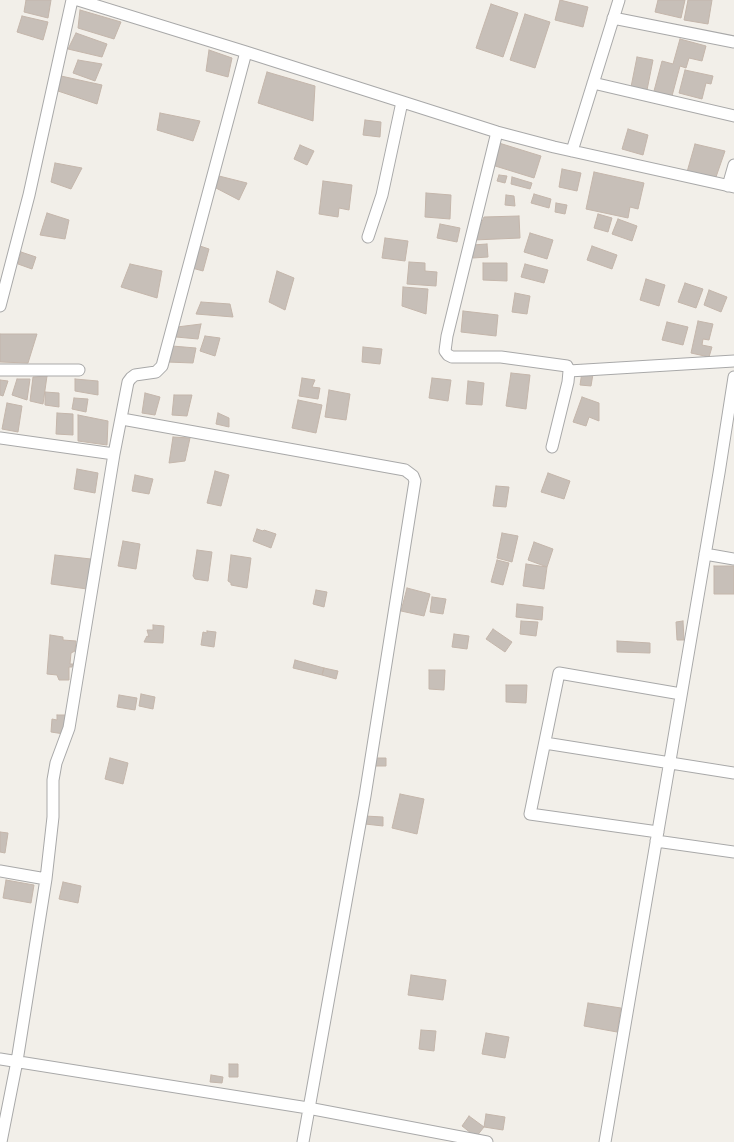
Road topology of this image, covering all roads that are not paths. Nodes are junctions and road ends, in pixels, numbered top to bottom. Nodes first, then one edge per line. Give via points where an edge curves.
1 (72, 0) edge
2 (78, 0) edge
3 (619, 0) edge
4 (613, 18) junction
5 (734, 42) edge
6 (246, 52) junction
7 (593, 83) junction
8 (402, 102) junction
9 (734, 116) edge
10 (497, 132) junction
11 (572, 151) junction
12 (734, 165) edge
13 (731, 187) edge
14 (368, 237) dead end
15 (0, 306) edge
16 (734, 361) edge
17 (0, 370) edge
18 (79, 370) dead end
19 (569, 371) junction
20 (734, 377) edge
21 (122, 419) junction
22 (0, 438) edge
23 (552, 447) dead end
24 (114, 454) junction
25 (705, 554) junction
26 (734, 559) edge
27 (681, 694) junction
28 (545, 743) junction
29 (670, 762) junction
30 (734, 773) edge
31 (657, 836) junction
32 (734, 852) edge
33 (0, 871) edge
34 (46, 880) junction
35 (0, 1059) edge
36 (17, 1061) junction
37 (308, 1108) junction
38 (1, 1142) edge
39 (303, 1142) edge
40 (487, 1142) edge
41 (605, 1142) edge

1 - 15 street via 29,195
2 - 6 street
3 - 4 street
4 - 5 street
4 - 7 street
6 - 8 street
6 - 21 street via 162,366 156,372 134,375 131,378 128,382
7 - 9 street
7 - 11 street
8 - 10 street
8 - 14 street via 382,195
10 - 11 street
10 - 19 street via 445,351 452,358 501,357 564,365
11 - 13 street
12 - 13 street
16 - 19 street
17 - 18 street
19 - 23 street via 564,403
20 - 25 street
21 - 24 street
21 - 37 street via 405,470 415,480 365,796
22 - 24 street
24 - 34 street via 69,728 56,763 53,780 53,817
25 - 26 street
25 - 27 street
27 - 28 street via 559,673
27 - 29 street
28 - 29 street
28 - 31 street via 530,814
29 - 30 street
29 - 31 street
31 - 32 street
31 - 41 street
33 - 34 street
34 - 36 street
35 - 36 street
36 - 37 street
36 - 38 street
37 - 39 street
37 - 40 street

